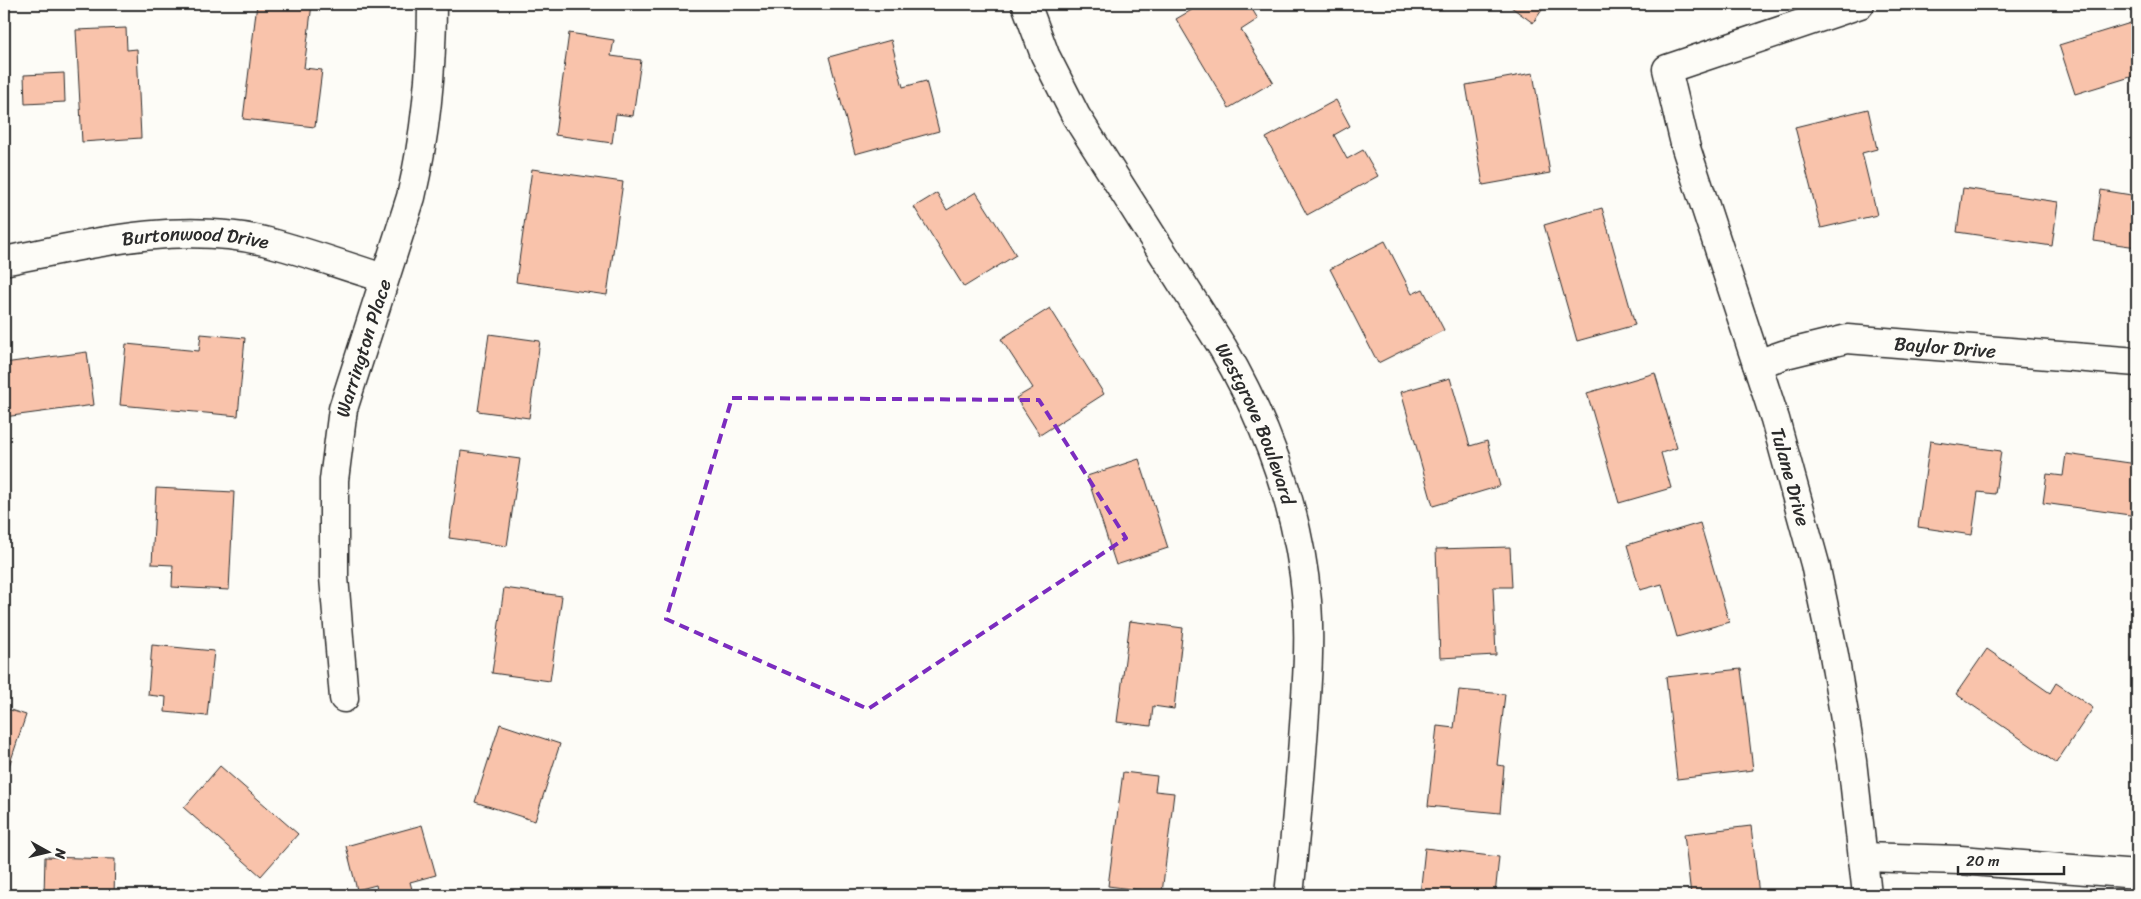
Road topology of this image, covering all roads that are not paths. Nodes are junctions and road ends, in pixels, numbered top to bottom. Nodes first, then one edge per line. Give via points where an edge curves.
1 (432, 4) edge
2 (1026, 4) edge
3 (1860, 4) edge
4 (4, 261) edge
5 (384, 278) junction
6 (2137, 362) edge
7 (1757, 364) junction
8 (344, 698) dead end
9 (1863, 857) junction
10 (2137, 874) edge
11 (1289, 895) edge
12 (1867, 895) edge

1 - 5 street, Warrington Place via 429,91 416,172
2 - 11 street, Westgrove Boulevard via 1045,55 1076,116 1223,348 1245,387 1276,458 1297,532 1307,601 1308,665
3 - 7 street, Tulane Drive via 1667,69 1686,148
4 - 5 street, Burtonwood Drive via 143,235 206,234 263,241
5 - 8 street, Warrington Place via 343,409 334,480 334,577
6 - 7 street, Baylor Drive via 1847,339
7 - 9 street, Tulane Drive via 1788,464 1827,618 1852,760
9 - 10 street via 1960,860
9 - 12 street, Tulane Drive

